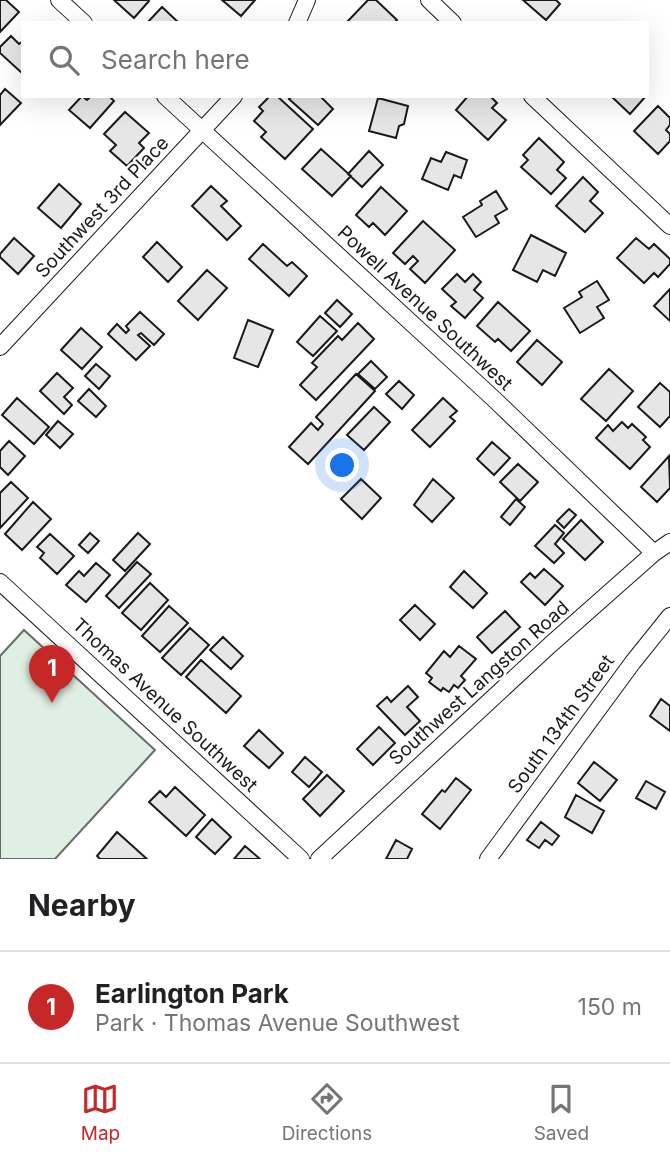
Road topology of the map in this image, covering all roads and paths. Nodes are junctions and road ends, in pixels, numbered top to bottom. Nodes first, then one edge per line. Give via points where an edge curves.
1 (59, 0) edge
2 (307, 0) edge
3 (429, 0) edge
4 (82, 21) edge
5 (298, 21) edge
6 (451, 21) edge
7 (167, 98) edge
8 (232, 98) edge
9 (534, 98) edge
10 (202, 130) junction
11 (670, 226) edge
12 (0, 347) edge
13 (670, 542) edge
14 (654, 553) junction
15 (0, 582) edge
16 (670, 616) edge
17 (301, 859) edge
18 (319, 859) edge
19 (488, 859) edge

1 - 4 street
2 - 5 street
3 - 6 street
7 - 10 street, Powell Avenue Southwest
8 - 10 street, Southwest 3rd Place
9 - 11 street
10 - 12 street, Southwest 3rd Place
10 - 14 street, Powell Avenue Southwest
13 - 14 street, Southwest Langston Road
14 - 18 street, Southwest Langston Road
15 - 17 street, Thomas Avenue Southwest
16 - 19 street, South 134th Street

